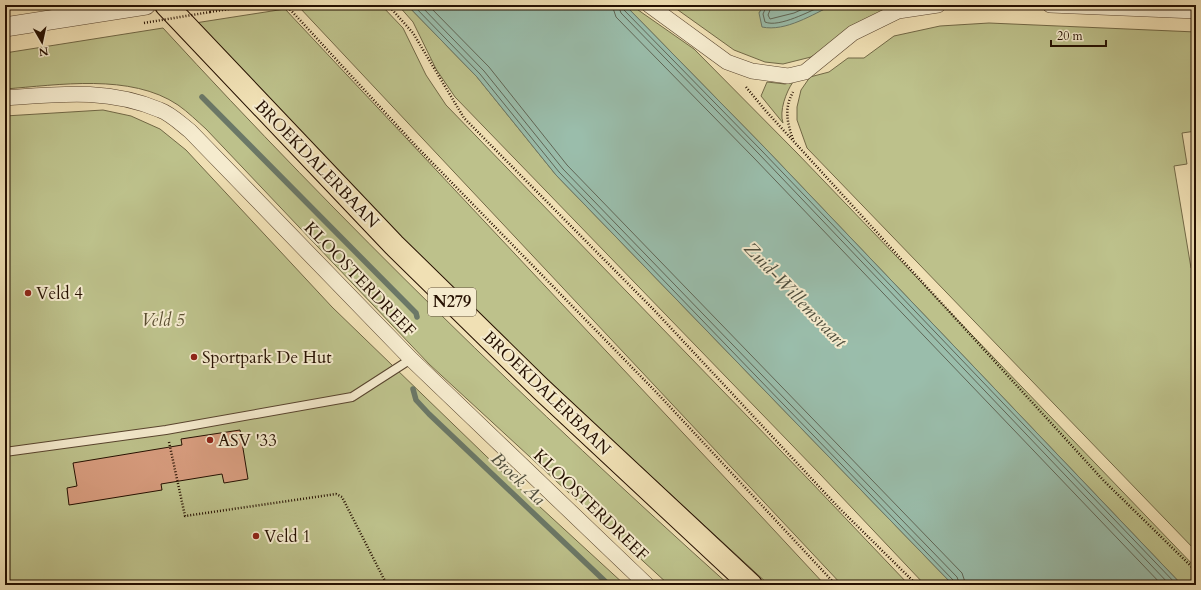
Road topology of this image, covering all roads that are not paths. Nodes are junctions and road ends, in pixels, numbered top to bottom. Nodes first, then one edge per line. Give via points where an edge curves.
1 (166, 5) edge
2 (649, 5) edge
3 (938, 5) edge
4 (1050, 5) edge
5 (1196, 11) edge
6 (140, 12) edge
7 (5, 27) edge
8 (5, 98) edge
9 (411, 359) junction
10 (5, 452) edge
11 (647, 585) edge
12 (751, 585) edge

1 - 12 main road, BROEKDALERBAAN / N279 via 405,256 540,389
2 - 3 street via 727,62 752,71 788,76 805,72 853,33 898,11
4 - 5 street
6 - 7 street
8 - 9 street, KLOOSTERDREEF via 83,93 124,98 161,110 190,131
9 - 10 lane via 352,398 166,430
9 - 11 street, KLOOSTERDREEF

